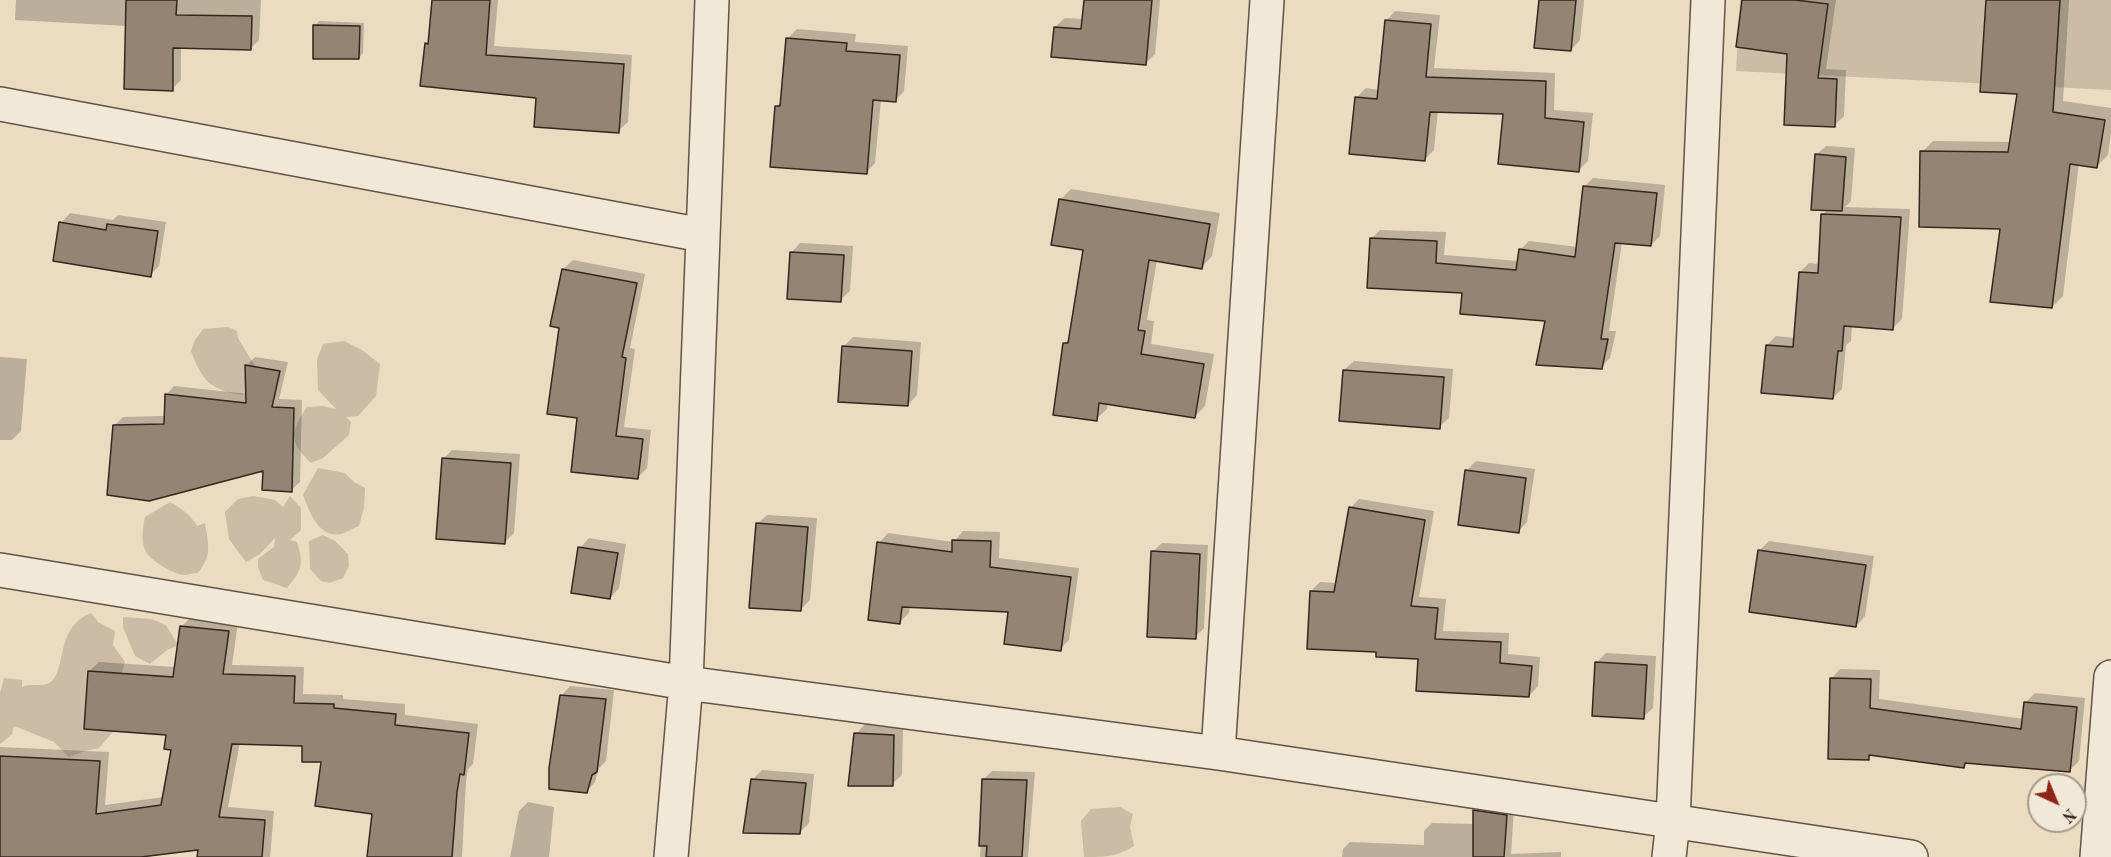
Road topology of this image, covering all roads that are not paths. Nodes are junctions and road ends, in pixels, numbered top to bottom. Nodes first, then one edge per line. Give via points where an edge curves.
1 (712, 0) edge
2 (1267, 0) edge
3 (1708, 0) edge
4 (0, 104) edge
5 (702, 235) junction
6 (0, 570) edge
7 (2111, 677) edge
8 (686, 683) junction
9 (1218, 753) junction
10 (1673, 821) junction
11 (671, 857) edge
12 (1669, 857) edge
13 (1911, 857) edge
14 (2097, 857) edge

1 - 5 street
2 - 9 street
3 - 10 street
4 - 5 street
5 - 8 street
6 - 8 street
7 - 14 street
8 - 9 street
8 - 11 street
9 - 10 street
10 - 12 street
10 - 13 street

